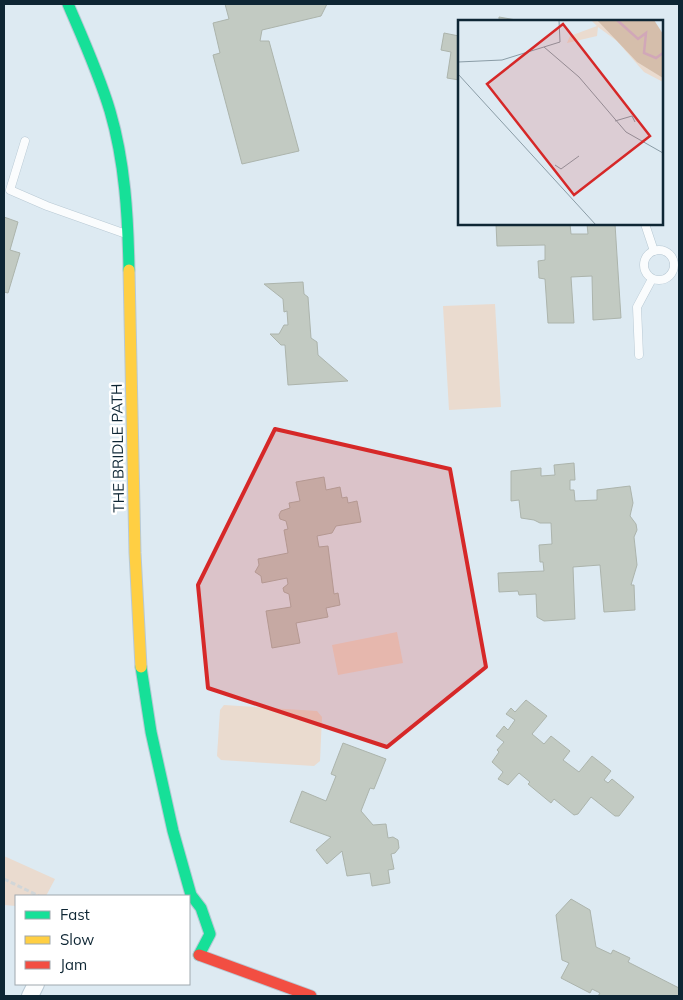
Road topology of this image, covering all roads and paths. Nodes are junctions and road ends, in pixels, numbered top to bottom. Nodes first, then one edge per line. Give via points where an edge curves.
1 (68, 4) edge
2 (25, 141) dead end
3 (646, 225) edge
4 (128, 234) junction
5 (654, 251) junction
6 (677, 267) edge
7 (652, 279) junction
8 (639, 355) dead end
9 (4, 879) edge
10 (37, 895) edge
11 (189, 895) edge
12 (190, 897) edge
13 (194, 951) edge
14 (311, 996) edge

1 - 4 street, THE BRIDLE PATH via 100,78 114,128
2 - 4 lane via 10,190
3 - 5 lane
4 - 11 street, THE BRIDLE PATH via 138,635 148,720
5 - 6 lane via 668,253
5 - 7 lane via 644,262 645,272
6 - 7 lane via 666,279
7 - 8 lane via 637,307
9 - 10 path
12 - 13 street, THE BRIDLE PATH via 202,908 210,934
13 - 14 street

